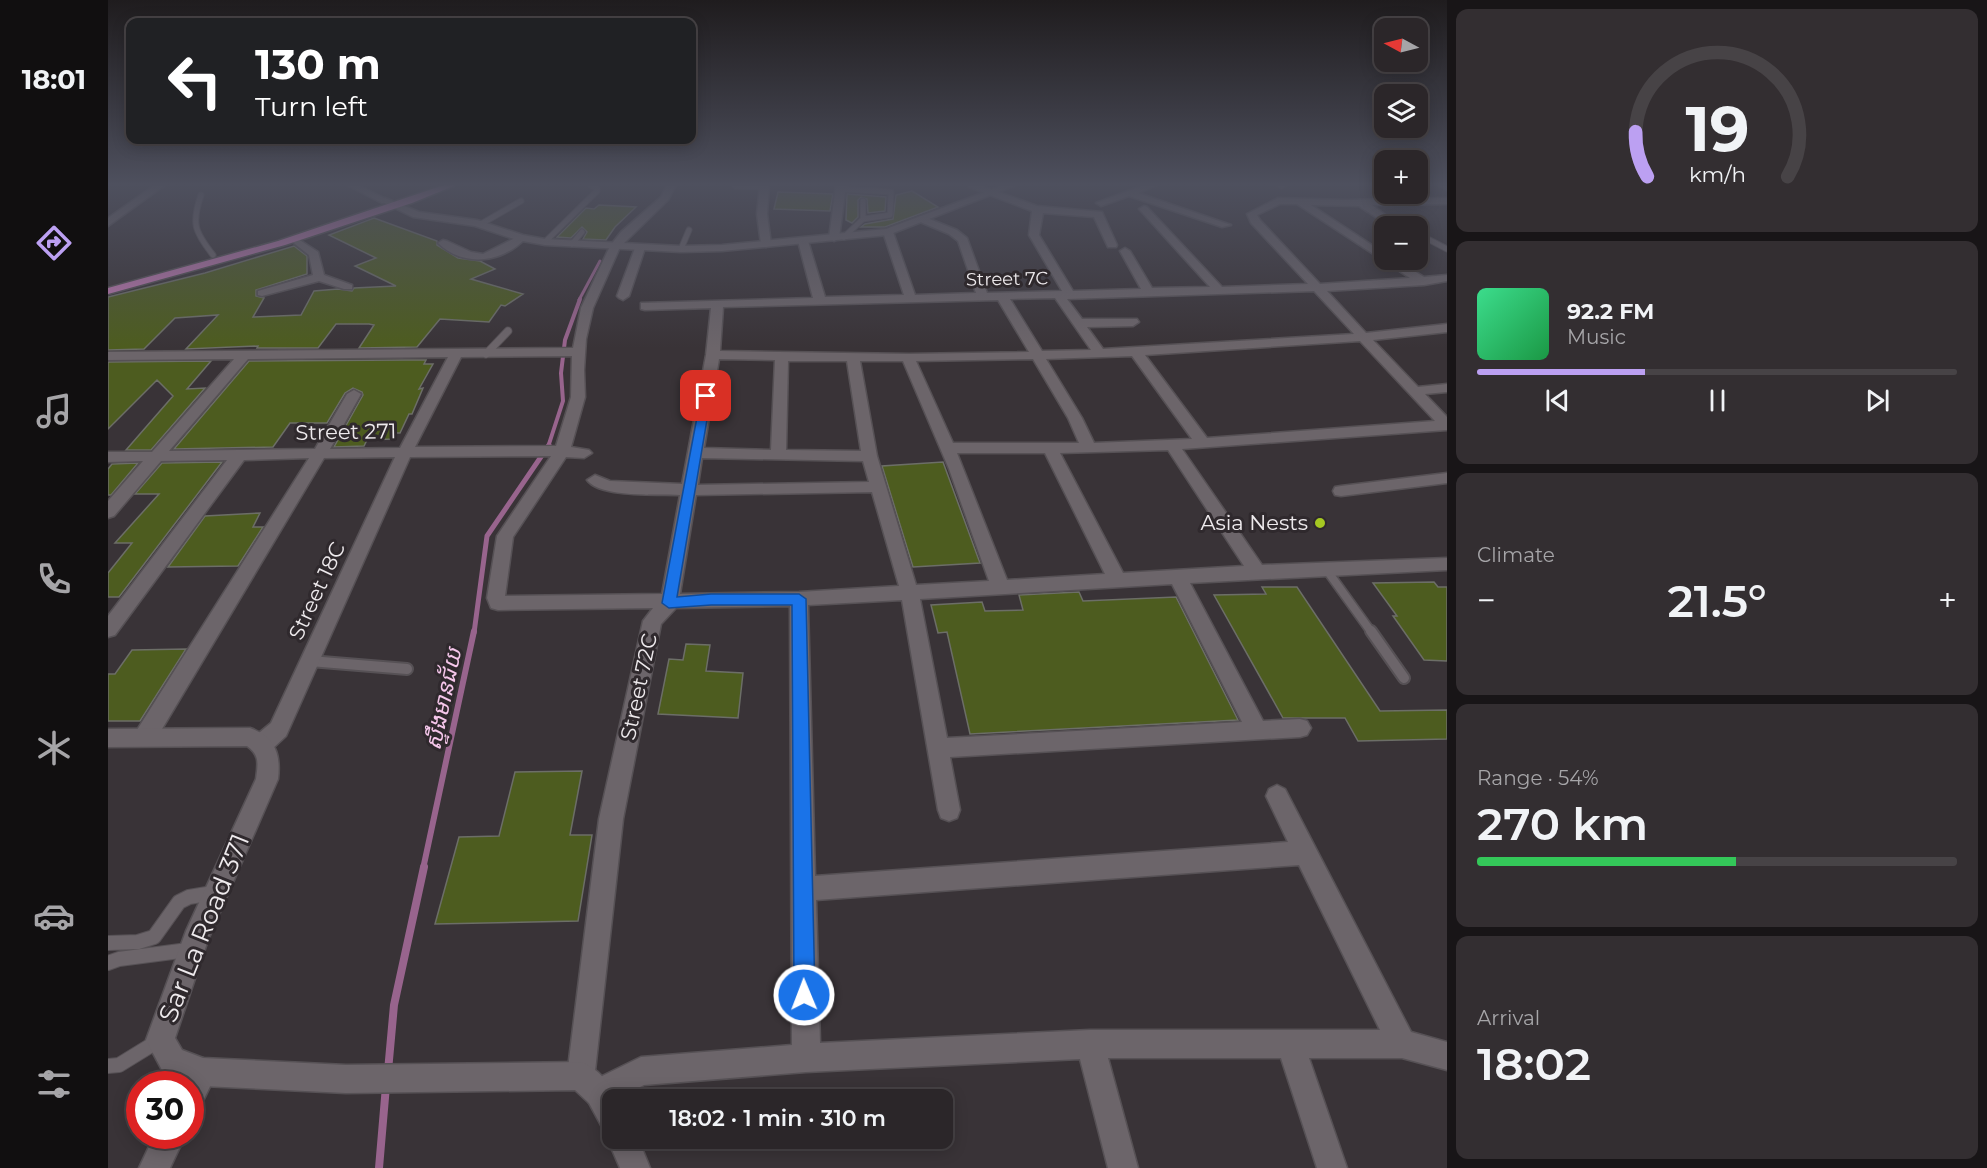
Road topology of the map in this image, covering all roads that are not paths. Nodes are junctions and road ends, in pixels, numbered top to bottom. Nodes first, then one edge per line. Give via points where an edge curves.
1 (203, 240) edge
2 (267, 240) edge
3 (295, 240) joint
4 (519, 240) edge
5 (528, 240) edge
6 (548, 240) edge
7 (576, 240) edge
8 (620, 240) edge
9 (685, 240) edge
10 (765, 240) edge
11 (816, 240) edge
12 (891, 240) edge
13 (962, 240) edge
14 (1036, 240) edge
15 (1110, 240) edge
16 (1172, 240) edge
17 (1272, 240) edge
18 (1357, 240) edge
19 (1428, 240) edge
20 (803, 241) junction
21 (442, 243) dead end
22 (545, 243) junction
23 (572, 244) junction
24 (766, 244) junction
25 (1112, 245) dead end
26 (615, 246) junction
27 (640, 248) junction
28 (681, 249) junction
29 (1447, 249) edge
30 (1125, 251) dead end
31 (1374, 251) edge
32 (213, 255) junction
33 (1405, 270) edge
34 (319, 277) junction
35 (1447, 278) edge
36 (108, 282) edge
37 (1424, 282) junction
38 (1315, 286) junction
39 (348, 287) dead end
40 (1218, 289) junction
41 (108, 291) edge
42 (261, 293) dead end
43 (1149, 293) junction
44 (623, 296) dead end
45 (1002, 296) junction
46 (1064, 296) junction
47 (983, 297) junction
48 (911, 298) junction
49 (820, 301) junction
50 (717, 305) junction
51 (645, 306) dead end
52 (1133, 322) dead end
53 (1078, 323) junction
54 (1447, 328) edge
55 (508, 331) dead end
56 (1363, 338) junction
57 (569, 353) junction
58 (1137, 353) junction
59 (456, 354) junction
60 (486, 354) junction
61 (1100, 354) junction
62 (244, 355) junction
63 (713, 355) junction
64 (108, 356) edge
65 (1037, 356) junction
66 (782, 357) junction
67 (908, 358) junction
68 (853, 359) junction
69 (1447, 388) edge
70 (1414, 391) junction
71 (354, 394) dead end
72 (1446, 425) edge
73 (1203, 443) junction
74 (1172, 445) junction
75 (1050, 447) junction
76 (947, 448) junction
77 (1089, 448) junction
78 (560, 451) junction
79 (405, 452) junction
80 (320, 453) junction
81 (584, 453) dead end
82 (696, 453) junction
83 (239, 455) junction
84 (156, 456) junction
85 (778, 456) junction
86 (869, 456) junction
87 (108, 457) edge
88 (1447, 478) edge
89 (595, 480) dead end
90 (877, 487) junction
91 (1341, 491) dead end
92 (689, 492) junction
93 (108, 512) edge
94 (1447, 564) edge
95 (1326, 569) junction
96 (1257, 572) junction
97 (1178, 577) junction
98 (1118, 580) junction
99 (1001, 588) junction
100 (910, 594) junction
101 (799, 599) junction
102 (669, 603) junction
103 (108, 630) edge
104 (310, 662) junction
105 (407, 669) dead end
106 (1404, 678) dead end
107 (1300, 728) dead end
108 (1257, 730) junction
109 (145, 737) junction
110 (108, 738) edge
111 (262, 744) junction
112 (936, 748) junction
113 (1277, 796) dead end
114 (949, 810) dead end
115 (1306, 853) junction
116 (802, 890) junction
117 (217, 892) junction
118 (108, 943) edge
119 (191, 950) junction
120 (108, 963) edge
121 (160, 1040) junction
122 (1090, 1044) junction
123 (1402, 1044) junction
124 (1291, 1046) junction
125 (1447, 1056) edge
126 (806, 1058) junction
127 (108, 1066) edge
128 (183, 1071) edge
129 (204, 1084) edge
130 (597, 1095) edge
131 (163, 1149) edge
132 (627, 1149) edge
133 (153, 1168) edge
134 (635, 1168) edge
135 (1123, 1168) edge
136 (1332, 1168) edge

1 - 32 lane
2 - 32 main road
3 - 34 street via 314,254
3 - 41 main road
4 - 21 street via 484,259
5 - 22 street
6 - 22 lane
7 - 23 lane
8 - 26 street
9 - 28 lane
10 - 24 street
11 - 20 street
12 - 48 street
13 - 47 street
14 - 46 street via 1060,276
15 - 25 street
16 - 40 street
17 - 38 street
18 - 31 street
19 - 29 lane
20 - 24 street
20 - 49 street
22 - 23 street
23 - 26 street
24 - 28 street
26 - 27 street
26 - 57 street
27 - 28 street
27 - 44 street
30 - 43 street
32 - 36 main road
33 - 37 street
34 - 39 street
34 - 42 street
35 - 37 street, Street 7C
37 - 38 street, Street 7C
38 - 40 street, Street 7C
38 - 56 street
40 - 43 street, Street 7C
43 - 46 street, Street 7C
45 - 46 street, Street 7C
45 - 47 street, Street 7C
45 - 65 street
46 - 53 street
47 - 48 street, Street 7C
48 - 49 street, Street 7C
49 - 50 street, Street 7C
50 - 51 street, Street 7C
50 - 63 street, Street 72C
52 - 53 street
53 - 61 street
54 - 56 street
55 - 60 lane
56 - 58 street
56 - 70 street
57 - 60 street
57 - 78 street via 578,397
58 - 61 street
58 - 73 street
59 - 60 street
59 - 62 street
59 - 79 street, Street 18C
61 - 65 street
62 - 64 street
62 - 84 street
63 - 66 street
63 - 82 street, Street 72C
65 - 67 street
65 - 77 street
66 - 68 street
66 - 85 street
67 - 68 street
67 - 76 street
68 - 86 street
69 - 70 street
70 - 72 street
71 - 80 street
72 - 73 street
73 - 74 street
74 - 77 street
74 - 96 street
75 - 76 street
75 - 77 street
75 - 98 street
76 - 99 street
78 - 79 street, Street 271
78 - 81 street, Street 271
78 - 102 street via 505,536 498,603
79 - 80 street, Street 271
79 - 104 street, Street 18C
80 - 83 street, Street 271
80 - 109 street
82 - 85 street
82 - 92 street, Street 72C
83 - 84 street, Street 271
83 - 103 street
84 - 87 street, Street 271
84 - 93 street
85 - 86 street
86 - 90 street
88 - 91 street
89 - 92 street via 608,486
90 - 92 street
90 - 100 street
92 - 102 street, Street 72C
94 - 95 street
95 - 96 street
95 - 106 lane
96 - 97 street
97 - 98 street
97 - 108 street
98 - 99 street
99 - 100 street
100 - 101 street
100 - 112 street
101 - 102 street
101 - 116 street
102 - 130 street, Street 72C via 652,621 610,819
104 - 105 lane
104 - 111 street, Street 18C via 279,729
107 - 108 street
108 - 112 street
109 - 110 street
109 - 111 street via 235,736 250,737
111 - 117 street, Sar La Road 371 via 270,758 267,779
112 - 114 street
113 - 115 street
115 - 116 street
115 - 123 street
116 - 126 street
117 - 118 lane via 177,901 154,937
117 - 119 street, Sar La Road 371
119 - 120 lane
119 - 121 street, Sar La Road 371
121 - 127 lane via 119,1065
121 - 128 street, Sar La Road 371
122 - 124 street
122 - 126 street
122 - 135 street
123 - 124 street
123 - 125 street
124 - 136 street
126 - 130 street via 641,1071
129 - 130 street, Sar La Road 371 via 421,1079
131 - 133 street
132 - 134 street

